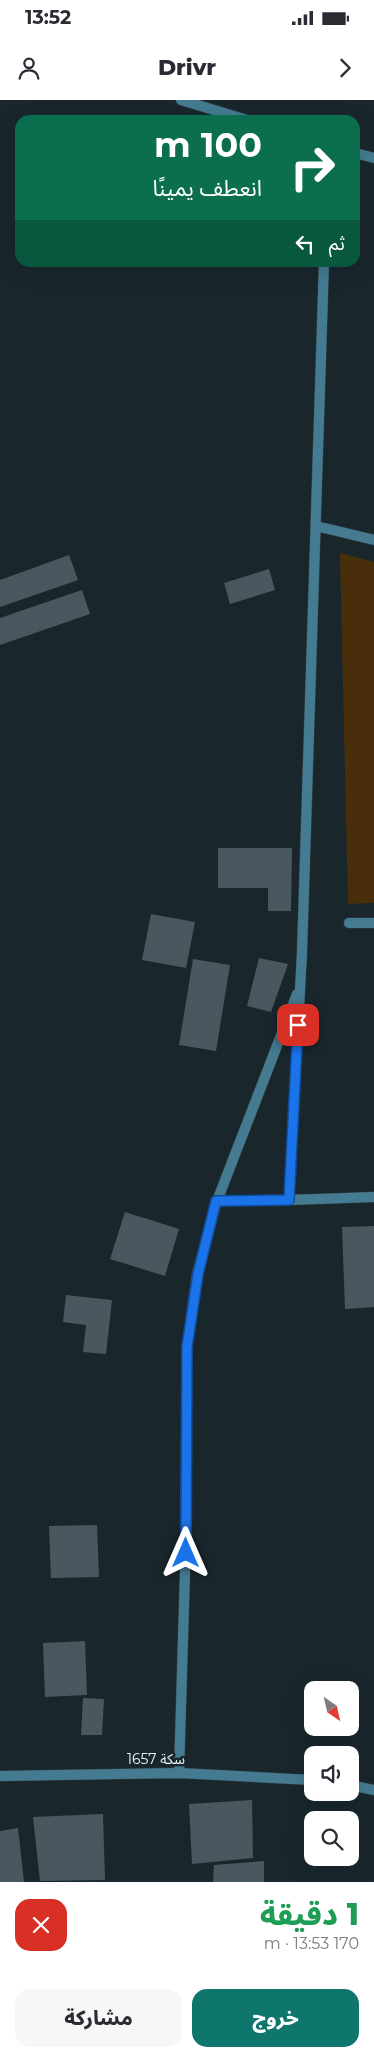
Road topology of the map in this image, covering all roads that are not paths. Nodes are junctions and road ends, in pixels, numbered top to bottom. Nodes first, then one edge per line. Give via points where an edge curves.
1 (181, 100) edge
2 (230, 115) edge
3 (360, 154) edge
4 (374, 158) edge
5 (324, 267) edge
6 (316, 526) junction
7 (374, 540) edge
8 (374, 923) edge
9 (349, 924) dead end
10 (300, 987) junction
11 (374, 1197) edge
12 (289, 1200) junction
13 (216, 1201) junction
14 (180, 1772) junction
15 (0, 1776) edge
16 (304, 1780) edge
17 (359, 1787) edge
18 (374, 1790) edge

1 - 2 street
3 - 4 street
5 - 6 street
6 - 7 street
6 - 10 street
8 - 9 street
10 - 12 street
10 - 13 street
11 - 12 street
12 - 13 street
13 - 14 street via 198,1274 187,1347 186,1572
14 - 15 street, سكة 1657
14 - 16 street, سكة 1657
17 - 18 street

